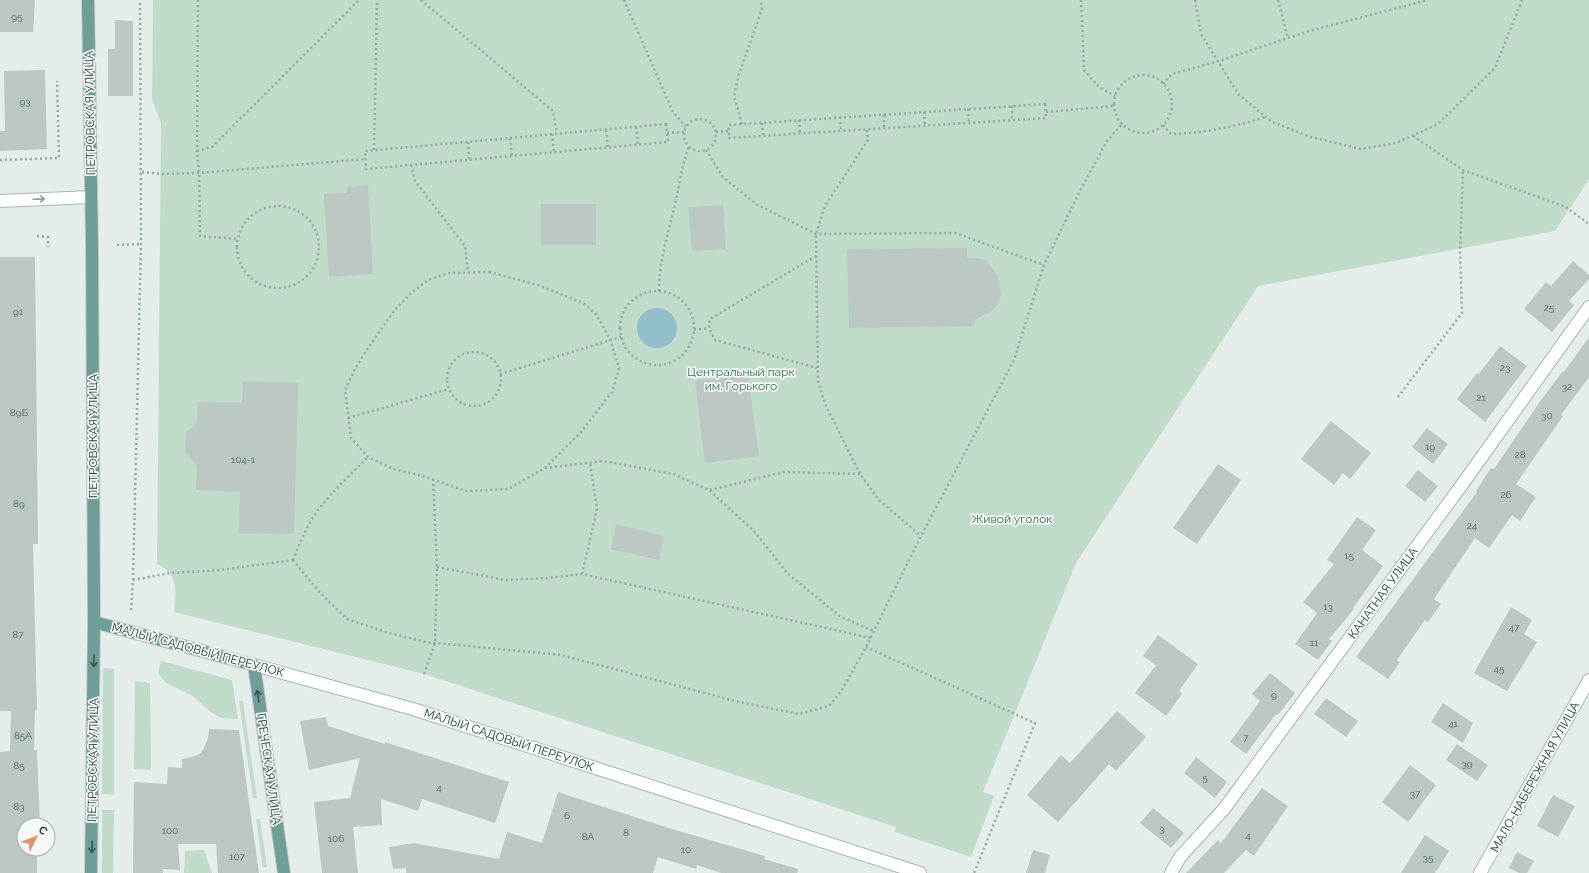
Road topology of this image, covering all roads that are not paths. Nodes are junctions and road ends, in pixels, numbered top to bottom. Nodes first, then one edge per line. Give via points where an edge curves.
1 (88, 0) edge
2 (91, 197) junction
3 (0, 201) edge
4 (1589, 307) edge
5 (94, 622) junction
6 (254, 665) junction
7 (1589, 680) edge
8 (91, 873) edge
9 (284, 873) edge
10 (920, 873) edge
11 (1171, 873) edge
12 (1480, 873) edge

1 - 2 main road, ПЕТРОВСКАЯ УЛИЦА
3 -> 2 street
2 - 5 main road, ПЕТРОВСКАЯ УЛИЦА
4 - 11 street, КАНАТНАЯ УЛИЦА via 1224,809 1180,857
5 - 6 main road, МАЛЫЙ САДОВЫЙ ПЕРЕУЛОК
5 -> 8 main road, ПЕТРОВСКАЯ УЛИЦА
9 -> 6 main road, ГРЕЧЕСКАЯ УЛИЦА
6 - 10 street, МАЛЫЙ САДОВЫЙ ПЕРЕУЛОК via 413,709
7 - 12 street, МАЛО-НАБЕРЕЖНАЯ УЛИЦА

